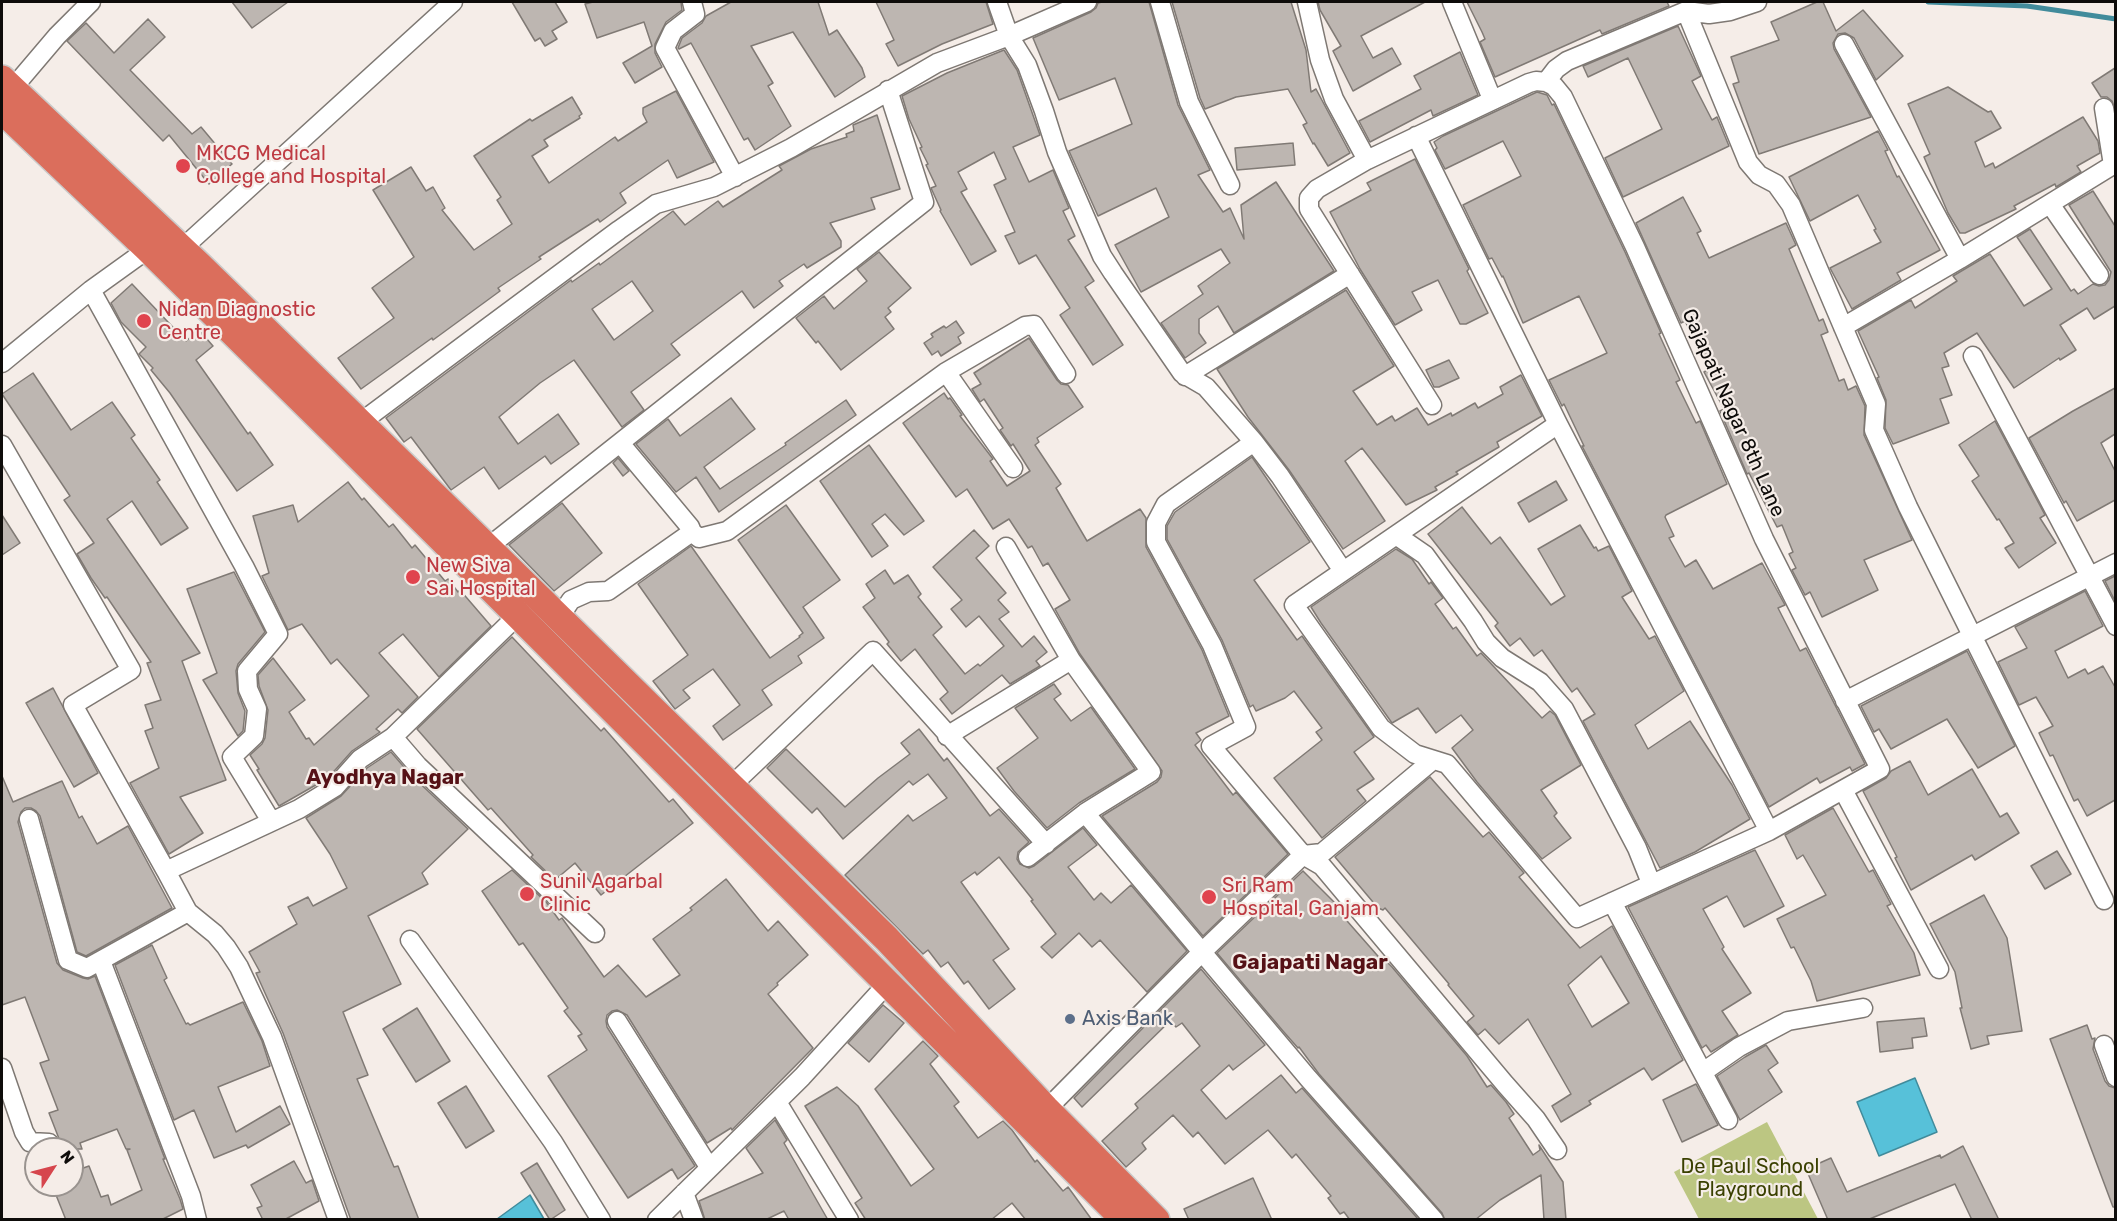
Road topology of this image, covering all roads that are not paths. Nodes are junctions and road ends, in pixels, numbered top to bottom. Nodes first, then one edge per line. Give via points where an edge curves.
1 (91, 2) edge
2 (453, 2) edge
3 (692, 2) edge
4 (997, 2) edge
5 (1087, 2) edge
6 (1161, 2) edge
7 (1307, 2) edge
8 (1452, 2) edge
9 (1757, 2) edge
10 (1686, 11) junction
11 (1009, 36) junction
12 (1844, 44) dead end
13 (1544, 82) junction
14 (888, 90) junction
15 (5, 93) edge
16 (1492, 99) junction
17 (2104, 108) dead end
18 (1416, 136) junction
19 (1367, 160) junction
20 (735, 177) junction
21 (1230, 185) dead end
22 (2050, 204) junction
23 (165, 255) junction
24 (1960, 259) junction
25 (1350, 274) junction
26 (2099, 276) dead end
27 (91, 290) junction
28 (1843, 327) junction
29 (1973, 356) dead end
30 (2, 363) edge
31 (945, 372) junction
32 (1066, 374) dead end
33 (1185, 376) junction
34 (1432, 405) dead end
35 (1558, 424) junction
36 (351, 432) junction
37 (1254, 442) junction
38 (620, 443) junction
39 (2, 445) edge
40 (1013, 468) dead end
41 (692, 532) junction
42 (1396, 535) junction
43 (1006, 547) dead end
44 (487, 548) junction
45 (2115, 563) edge
46 (1343, 571) junction
47 (2089, 577) junction
48 (518, 615) junction
49 (559, 618) junction
50 (2115, 626) edge
51 (1971, 635) junction
52 (1071, 660) junction
53 (1845, 700) junction
54 (947, 736) junction
55 (393, 737) junction
56 (1433, 760) junction
57 (731, 786) junction
58 (1843, 790) junction
59 (1085, 813) junction
60 (29, 819) dead end
61 (271, 821) junction
62 (1769, 831) junction
63 (1046, 844) junction
64 (1303, 855) junction
65 (1028, 857) dead end
66 (166, 871) junction
67 (1651, 883) junction
68 (2104, 900) dead end
69 (1612, 902) junction
70 (188, 912) junction
71 (595, 933) dead end
72 (410, 940) dead end
73 (1202, 952) junction
74 (101, 961) junction
75 (1939, 969) dead end
76 (887, 984) junction
77 (1863, 1008) dead end
78 (617, 1021) dead end
79 (2104, 1045) dead end
80 (2, 1068) edge
81 (1703, 1072) junction
82 (2115, 1077) edge
83 (777, 1102) junction
84 (1038, 1117) junction
85 (1728, 1120) dead end
86 (27, 1137) edge
87 (1557, 1150) dead end
88 (709, 1167) junction
89 (684, 1193) junction
90 (196, 1219) edge
91 (338, 1220) edge
92 (601, 1220) edge
93 (657, 1220) edge
94 (694, 1220) edge
95 (849, 1220) edge
96 (1125, 1220) edge
97 (1156, 1220) edge
98 (1434, 1220) edge

1 - 15 street
2 - 23 street
3 - 20 street via 695,14 673,31 665,48
4 - 11 street
5 - 11 street
6 - 21 street via 1189,102
7 - 19 street via 1320,60 1334,99
8 - 16 street
9 - 10 street via 1709,14
10 - 13 street via 1567,61
10 - 28 street via 1748,162 1759,176 1776,184 1791,205
11 - 14 street via 937,63
11 - 33 street via 1027,65 1057,152 1102,256
12 - 24 street
13 - 16 street via 1529,83
13 - 53 street, Gajapati Nagar 8th Lane via 1563,97 1635,247 1764,539
14 - 20 street
14 - 38 street via 924,202
15 - 23 highway
15 - 23 highway via 153,223
16 - 18 street
17 - 22 street via 2113,165
18 - 19 street
18 - 35 street
19 - 25 street via 1317,189 1307,205
20 - 36 street via 656,204
22 - 24 street
22 - 26 street
23 - 27 street
23 - 36 highway
24 - 28 street
25 - 33 street
25 - 34 street
27 - 30 street
27 - 61 street via 278,634 247,671 248,689 257,709 254,736 232,757
28 - 51 street via 1876,404 1874,430
29 - 47 street
31 - 32 street via 1025,326 1034,325
31 - 40 street
31 - 41 street via 727,531 699,538
33 - 37 street via 1202,383
35 - 42 street
35 - 62 street
36 - 44 highway
36 - 48 highway
37 - 46 street
37 - 64 street via 1166,504 1155,523 1156,542 1212,645 1246,727 1211,746
38 - 41 street
38 - 44 street
39 - 66 street via 131,670 73,705
41 - 49 street via 608,591 589,591 571,600
42 - 46 street
42 - 67 street via 1425,555 1486,642 1502,658 1540,682 1564,709 1637,848
43 - 52 street
44 - 49 highway
45 - 47 street
46 - 56 street via 1294,605 1381,728 1415,754
47 - 50 street
47 - 51 street
48 - 55 street
48 - 76 highway
49 - 57 highway
51 - 53 street
51 - 68 street
52 - 54 street
52 - 59 street via 1151,772
53 - 58 street, Gajapati Nagar 8th Lane via 1880,769
54 - 57 street via 873,651
54 - 63 street
55 - 61 street via 360,759 335,787
55 - 71 street via 426,774
56 - 64 street via 1322,853
56 - 69 street via 1447,764 1577,918
57 - 84 highway via 887,939
58 - 62 street
58 - 75 street
59 - 63 street
59 - 73 street
60 - 74 street via 68,960 87,968
61 - 66 street
62 - 67 street
63 - 65 street
64 - 73 street
64 - 87 street via 1322,866 1536,1119
66 - 70 street
67 - 69 street
69 - 81 street
70 - 74 street
70 - 91 street via 226,946 262,1015
72 - 92 street via 553,1142
73 - 84 street
73 - 98 street
74 - 90 street via 191,1196
76 - 83 street
76 - 84 highway
77 - 81 street via 1788,1021
78 - 88 street
79 - 82 street
80 - 86 street
81 - 85 street
83 - 88 street
83 - 95 street
84 - 96 highway
84 - 97 highway
88 - 89 street
89 - 93 street
89 - 94 street

